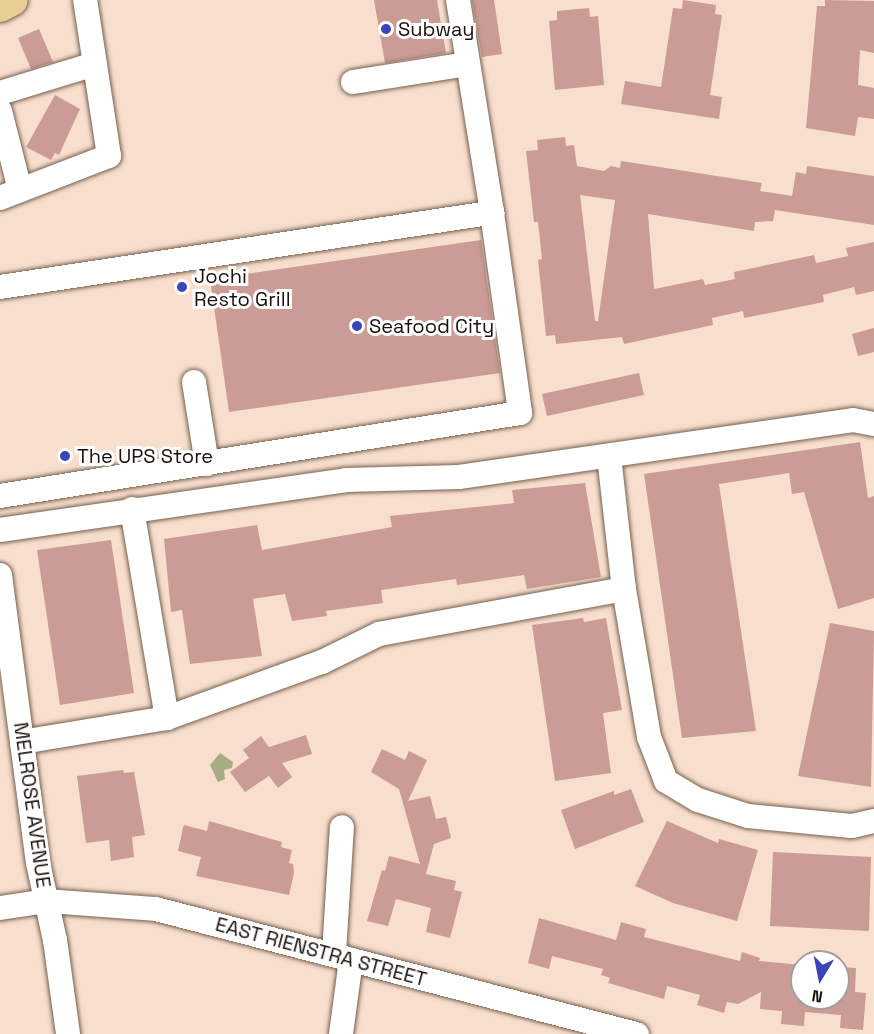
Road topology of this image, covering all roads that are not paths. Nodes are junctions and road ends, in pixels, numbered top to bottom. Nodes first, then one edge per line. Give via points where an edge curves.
1 (12, 0) edge
2 (86, 0) edge
3 (458, 0) edge
4 (0, 6) edge
5 (95, 64) junction
6 (468, 64) junction
7 (352, 82) dead end
8 (0, 93) edge
9 (0, 111) edge
10 (10, 194) edge
11 (492, 213) junction
12 (0, 287) edge
13 (194, 382) dead end
14 (874, 424) edge
15 (609, 456) junction
16 (207, 464) junction
17 (0, 496) edge
18 (132, 509) junction
19 (0, 530) edge
20 (0, 575) edge
21 (624, 589) junction
22 (5, 644) edge
23 (167, 718) junction
24 (22, 742) junction
25 (874, 822) edge
26 (342, 827) dead end
27 (47, 901) junction
28 (0, 908) edge
29 (342, 957) junction
30 (68, 1034) edge
31 (341, 1034) edge
32 (637, 1034) edge

1 - 4 main road
2 - 5 street
3 - 6 street
5 - 8 street
5 - 10 street via 109,156
6 - 7 street
6 - 11 street
9 - 10 street
11 - 12 street
11 - 16 street via 520,413
13 - 16 street
14 - 15 street via 853,420
15 - 18 street via 459,477 346,480
15 - 21 street
16 - 17 street
18 - 19 street
18 - 23 street
20 - 22 street, MELROSE AVENUE
21 - 23 street via 379,634 322,662
21 - 25 street via 649,737 666,781 698,800 748,816 852,826
22 - 24 street, MELROSE AVENUE
23 - 24 street
24 - 27 street, MELROSE AVENUE
26 - 29 street
27 - 28 street, EAST RIENSTRA STREET
27 - 29 street, EAST RIENSTRA STREET via 156,909
27 - 30 street, MELROSE AVENUE
29 - 31 street
29 - 32 street, EAST RIENSTRA STREET

